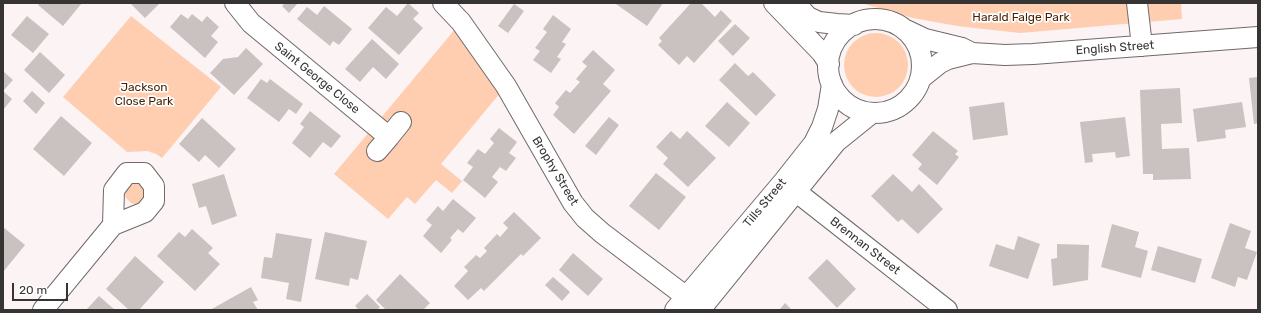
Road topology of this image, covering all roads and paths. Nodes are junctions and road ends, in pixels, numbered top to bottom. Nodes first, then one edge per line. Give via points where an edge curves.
1 (235, 3) edge
2 (443, 3) edge
3 (774, 3) edge
4 (795, 3) edge
5 (1137, 3) edge
6 (854, 25) junction
7 (904, 29) junction
8 (1258, 37) edge
9 (1142, 46) junction
10 (972, 53) junction
11 (829, 64) junction
12 (920, 79) junction
13 (832, 84) junction
14 (872, 113) junction
15 (389, 137) dead end
16 (790, 186) junction
17 (113, 225) dead end
18 (691, 306) edge
19 (43, 310) edge
20 (947, 310) edge

1 - 15 street, Saint George Close via 250,23
2 - 18 street, Brophy Street via 460,22 506,86 569,197 585,218
3 - 11 street
4 - 6 street via 808,17 819,22
5 - 9 street
6 - 7 street via 874,19 895,23
6 - 11 street via 836,41
7 - 10 street, English Street via 925,39
7 - 12 street via 920,51
8 - 9 street, English Street
9 - 10 street, English Street via 1033,54
10 - 12 street, English Street via 948,59
11 - 13 street
12 - 14 street via 907,101 896,108
13 - 14 street via 848,104
13 - 16 street, Tills Street via 822,127
14 - 16 street, Tills Street via 836,142
16 - 18 street, Tills Street
16 - 20 street, Brennan Street
17 - 19 street

